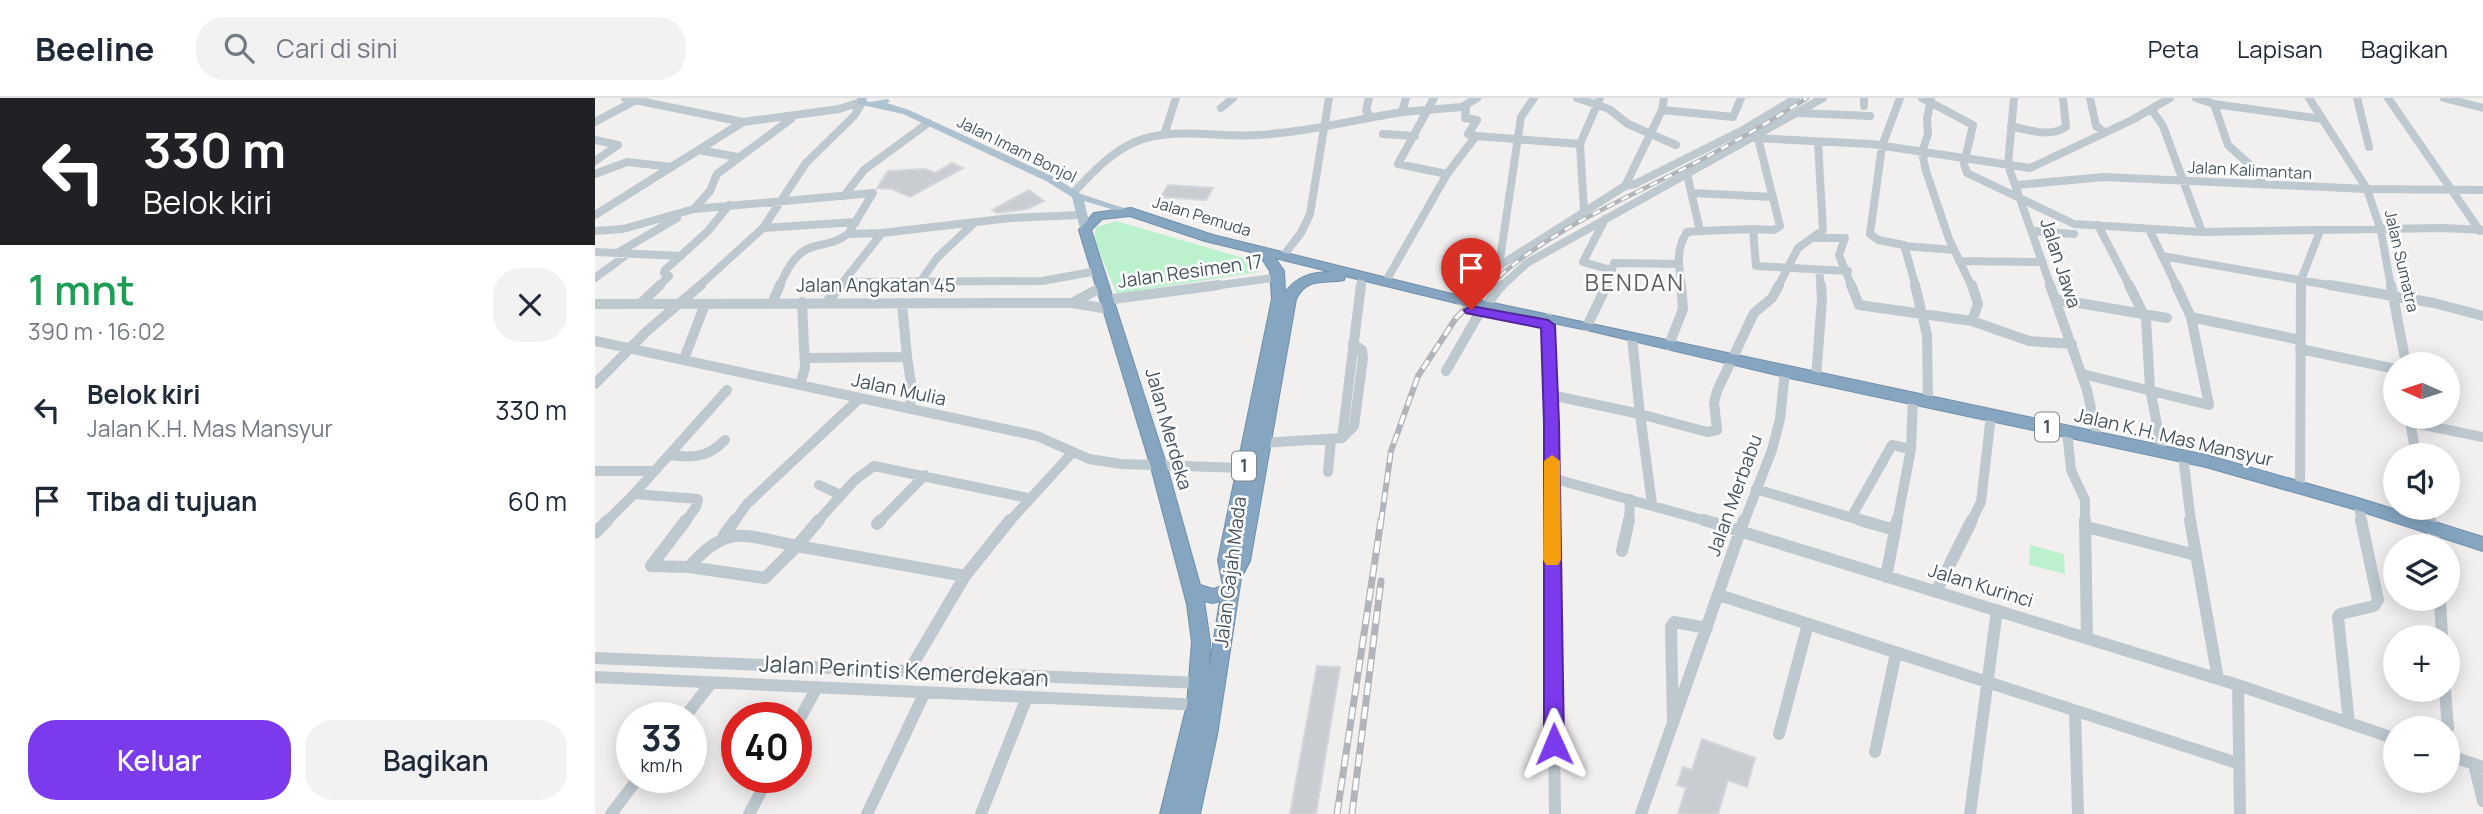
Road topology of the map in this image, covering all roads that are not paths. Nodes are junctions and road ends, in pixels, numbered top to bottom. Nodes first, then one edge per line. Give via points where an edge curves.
1 (625, 98) edge
2 (1176, 98) edge
3 (1233, 98) edge
4 (1329, 98) edge
5 (1369, 98) edge
6 (1406, 98) edge
7 (1434, 98) edge
8 (1477, 98) edge
9 (1534, 98) edge
10 (1577, 98) edge
11 (1664, 98) edge
12 (1741, 98) edge
13 (1796, 98) edge
14 (1823, 98) edge
15 (1900, 98) edge
16 (1922, 98) edge
17 (2014, 98) edge
18 (2063, 98) edge
19 (2090, 98) edge
20 (2170, 98) edge
21 (2196, 98) edge
22 (2309, 98) edge
23 (2357, 98) edge
24 (2388, 98) edge
25 (2444, 98) edge
26 (636, 100) junction
27 (1931, 100) edge
28 (890, 101) edge
29 (1598, 101) edge
30 (865, 104) edge
31 (2214, 104) junction
32 (1462, 107) junction
33 (1221, 108) dead end
34 (1431, 108) junction
35 (2483, 108) edge
36 (1662, 110) junction
37 (2152, 110) junction
38 (1402, 112) junction
39 (1799, 113) junction
40 (1370, 116) junction
41 (1870, 116) dead end
42 (793, 117) junction
43 (2322, 119) junction
44 (595, 122) edge
45 (743, 122) junction
46 (928, 123) junction
47 (1324, 126) junction
48 (2011, 127) junction
49 (2104, 132) junction
50 (1383, 134) dead end
51 (1164, 135) junction
52 (1651, 135) junction
53 (1415, 136) junction
54 (1476, 136) junction
55 (1757, 138) junction
56 (1519, 139) junction
57 (595, 140) edge
58 (1818, 143) junction
59 (1580, 144) junction
60 (1676, 145) dead end
61 (1882, 146) junction
62 (2369, 147) dead end
63 (699, 150) junction
64 (1923, 152) junction
65 (738, 158) junction
66 (1965, 159) junction
67 (595, 161) edge
68 (2008, 165) junction
69 (672, 167) junction
70 (595, 174) edge
71 (1447, 174) junction
72 (1687, 174) junction
73 (2182, 181) junction
74 (2263, 184) junction
75 (2017, 185) junction
76 (1625, 186) junction
77 (2367, 189) junction
78 (2451, 190) junction
79 (2483, 190) edge
80 (1692, 193) junction
81 (1075, 194) junction
82 (844, 196) junction
83 (1773, 197) junction
84 (2022, 201) junction
85 (780, 202) junction
86 (729, 205) junction
87 (694, 209) junction
88 (1584, 210) junction
89 (1131, 212) junction
90 (597, 213) edge
91 (682, 214) junction
92 (1082, 215) junction
93 (1605, 219) junction
94 (856, 222) junction
95 (974, 223) junction
96 (2098, 225) junction
97 (762, 228) junction
98 (1753, 229) junction
99 (2149, 229) junction
100 (1085, 230) junction
101 (2381, 230) junction
102 (595, 231) edge
103 (1700, 231) junction
104 (2033, 231) junction
105 (2319, 231) junction
106 (2202, 232) junction
107 (2481, 232) edge
108 (882, 233) junction
109 (848, 234) junction
110 (2074, 234) dead end
111 (1814, 238) junction
112 (1904, 246) junction
113 (1954, 250) junction
114 (595, 252) edge
115 (624, 252) junction
116 (1264, 252) junction
117 (681, 256) junction
118 (1283, 256) junction
119 (2162, 256) junction
120 (1959, 261) junction
121 (2043, 262) junction
122 (1679, 264) junction
123 (1499, 266) junction
124 (1788, 269) junction
125 (1611, 270) junction
126 (1819, 270) junction
127 (1097, 271) junction
128 (1847, 271) junction
129 (1279, 277) junction
130 (595, 278) edge
131 (2301, 280) junction
132 (1386, 281) junction
133 (843, 282) junction
134 (920, 282) junction
135 (1361, 282) junction
136 (2395, 297) junction
137 (1106, 299) junction
138 (2055, 299) junction
139 (1460, 300) junction
140 (802, 302) junction
141 (827, 302) junction
142 (772, 303) junction
143 (902, 303) junction
144 (1072, 303) junction
145 (595, 304) edge
146 (641, 304) junction
147 (680, 304) junction
148 (705, 304) junction
149 (1483, 309) junction
150 (1924, 313) junction
151 (2144, 314) junction
152 (2483, 316) edge
153 (1281, 317) junction
154 (2191, 317) junction
155 (2167, 318) dead end
156 (1548, 321) junction
157 (1972, 321) junction
158 (1587, 326) junction
159 (1605, 331) junction
160 (1632, 338) junction
161 (595, 341) edge
162 (2072, 344) junction
163 (2300, 344) junction
164 (1668, 345) junction
165 (630, 348) junction
166 (2404, 352) edge
167 (907, 357) junction
168 (805, 358) junction
169 (684, 359) junction
170 (1733, 360) junction
171 (2383, 366) edge
172 (1446, 371) dead end
173 (1785, 372) junction
174 (600, 374) edge
175 (2082, 374) junction
176 (1816, 378) junction
177 (595, 384) edge
178 (800, 384) junction
179 (727, 390) dead end
180 (2150, 390) junction
181 (1551, 395) junction
182 (859, 399) junction
183 (1921, 400) junction
184 (909, 409) junction
185 (1640, 414) junction
186 (1991, 415) junction
187 (2450, 429) edge
188 (2067, 431) junction
189 (2097, 437) junction
190 (2483, 437) edge
191 (1336, 439) junction
192 (725, 440) dead end
193 (1263, 443) junction
194 (1911, 449) junction
195 (2162, 450) junction
196 (1073, 452) junction
197 (2183, 455) junction
198 (669, 456) junction
199 (1159, 467) junction
200 (1244, 468) junction
201 (595, 471) edge
202 (652, 471) junction
203 (1328, 472) dead end
204 (925, 475) junction
205 (1552, 478) junction
206 (819, 485) dead end
207 (2300, 488) junction
208 (1756, 489) junction
209 (633, 494) junction
210 (841, 495) junction
211 (1028, 498) junction
212 (1630, 499) junction
213 (2358, 503) junction
214 (1652, 505) junction
215 (1852, 516) junction
216 (2430, 520) edge
217 (877, 524) dead end
218 (2087, 527) junction
219 (2432, 527) junction
220 (1895, 530) junction
221 (1739, 531) junction
222 (595, 533) edge
223 (2433, 534) edge
224 (724, 535) junction
225 (2483, 544) edge
226 (797, 546) junction
227 (1622, 551) dead end
228 (2196, 555) junction
229 (688, 566) junction
230 (965, 576) junction
231 (1886, 577) junction
232 (1232, 585) junction
233 (1937, 590) junction
234 (1193, 591) junction
235 (1719, 595) junction
236 (1997, 610) junction
237 (1808, 624) junction
238 (1707, 628) junction
239 (2087, 637) junction
240 (1201, 642) joint
241 (1896, 653) junction
242 (595, 658) edge
243 (909, 671) junction
244 (595, 677) edge
245 (2218, 679) junction
246 (1987, 680) junction
247 (711, 683) junction
248 (1207, 684) junction
249 (2238, 685) junction
250 (817, 688) junction
251 (925, 692) junction
252 (1027, 697) junction
253 (696, 702) edge
254 (809, 702) edge
255 (1204, 705) junction
256 (2075, 711) junction
257 (2349, 723) junction
258 (1673, 729) junction
259 (1779, 734) dead end
260 (2383, 734) edge
261 (1875, 752) dead end
262 (2460, 759) edge
263 (2237, 763) junction
264 (2478, 765) edge
265 (627, 793) edge
266 (760, 793) edge
267 (2483, 801) edge
268 (611, 814) edge
269 (749, 814) edge
270 (867, 814) edge
271 (981, 814) edge
272 (1170, 814) edge
273 (1190, 814) edge
274 (1555, 814) edge
275 (1641, 814) edge
276 (1970, 814) edge
277 (2078, 814) edge
278 (2239, 814) edge

1 - 26 street
2 - 51 street
3 - 33 street
4 - 47 street
5 - 40 street via 1366,110
6 - 38 street
7 - 34 street
8 - 32 street
9 - 56 street via 1522,112
10 - 29 street
11 - 36 street
12 - 36 street via 1734,117
13 - 76 street via 1721,141
14 - 39 street
15 - 61 street
16 - 27 street
17 - 48 street, Jalan Jawa
18 - 48 street via 2066,127 2060,132
19 - 49 street via 2096,126
20 - 37 street
21 - 31 street
22 - 43 street, Jalan Sumatra
23 - 62 street
24 - 78 street
25 - 35 street
26 - 44 street
26 - 45 street
27 - 64 street
27 - 66 street via 1973,125
28 - 30 main road, Jalan Imam Bonjol
28 - 46 main road, Jalan Imam Bonjol
29 - 52 street
29 - 59 street
30 - 42 street
30 - 85 street via 806,163
31 - 43 street
31 - 74 street via 2228,145
32 - 34 street
32 - 54 street via 1467,108 1465,118 1477,120 1468,134
34 - 38 street
34 - 53 street
36 - 52 street
37 - 49 street
37 - 73 street via 2163,126
38 - 40 street
39 - 41 street
39 - 55 street
40 - 47 street
42 - 45 street
42 - 65 street
43 - 77 street, Jalan Sumatra
45 - 63 street
46 - 81 main road, Jalan Imam Bonjol
46 - 82 street via 864,170
47 - 51 street via 1259,135
47 - 118 street via 1310,214
48 - 68 street, Jalan Jawa
49 - 68 street via 2034,167
50 - 53 street
51 - 81 street via 1136,141 1120,151
52 - 60 street
52 - 76 street
53 - 71 street via 1399,165
54 - 56 street
54 - 71 street
55 - 58 street
55 - 72 street
55 - 83 street
56 - 59 street
56 - 123 street
57 - 67 street via 618,145
58 - 61 street
58 - 111 street via 1823,230
59 - 88 street
61 - 64 street
61 - 112 street via 1870,234
63 - 65 street
63 - 69 street
64 - 66 street
64 - 113 street
65 - 87 street via 715,177 710,191
66 - 68 street
66 - 84 street via 1967,173
68 - 75 street, Jalan Jawa
69 - 70 street via 628,162
69 - 90 street
71 - 132 street
72 - 80 street
72 - 93 street
73 - 74 street, Jalan Kalimantan
73 - 75 street, Jalan Kalimantan via 2089,177
73 - 106 street
74 - 77 street, Jalan Kalimantan
75 - 84 street, Jalan Jawa
76 - 88 street
77 - 78 street, Jalan Kalimantan
77 - 101 street, Jalan Sumatra
78 - 79 street, Jalan Kalimantan
78 - 107 street
80 - 83 street
80 - 103 street
81 - 89 main road, Jalan Imam Bonjol
81 - 92 main road
82 - 85 street
82 - 94 street via 874,194
83 - 98 street via 1778,228
84 - 96 street via 2069,223
84 - 104 street, Jalan Jawa
85 - 86 street
85 - 97 street
86 - 87 street
86 - 117 street
87 - 91 street
88 - 123 street
89 - 100 highway, 1 via 1098,216
89 - 116 highway, Jalan Pemuda / 1
91 - 102 street
91 - 115 street
92 - 95 street
92 - 100 main road
93 - 125 street via 1583,262
93 - 149 street via 1527,263
94 - 97 street
94 - 109 street
95 - 108 street
95 - 134 street via 937,258
96 - 99 street
96 - 151 street
97 - 147 street
98 - 103 street
98 - 124 street via 1753,264
99 - 106 street
99 - 119 street
100 - 127 highway, Jalan Merdeka / 1
101 - 105 street
101 - 107 street
101 - 136 street, Jalan Sumatra
103 - 122 street via 1683,235
104 - 110 street
104 - 121 street, Jalan Jawa
105 - 106 street
105 - 131 street
108 - 109 street
108 - 133 street
109 - 142 street via 834,246 811,247 793,261
111 - 124 street via 1798,248
111 - 128 street via 1845,238 1839,255
112 - 113 street
112 - 150 street
113 - 120 street
114 - 115 street
115 - 117 street
115 - 130 street
116 - 118 highway, Jalan K.H. Mas Mansyur / 1
116 - 129 highway
117 - 146 street
118 - 132 highway, Jalan K.H. Mas Mansyur / 1
119 - 131 street
119 - 154 street
120 - 121 street
120 - 157 street via 1977,300
121 - 138 street, Jalan Jawa
122 - 125 street via 1620,262
122 - 164 street via 1683,307
123 - 139 street
124 - 126 street
124 - 170 street via 1772,298 1754,313
125 - 158 street via 1605,293
126 - 128 street
126 - 176 street via 1822,299
127 - 134 street via 1042,281
127 - 137 highway, Jalan Merdeka / 1
128 - 150 street via 1859,305
129 - 137 street, Jalan Resimen 17
129 - 153 highway, Jalan Gajah Mada / 1
131 - 136 street
131 - 163 street
132 - 139 highway, Jalan K.H. Mas Mansyur / 1
133 - 134 street
133 - 141 street
135 - 149 highway, Jalan K.H. Mas Mansyur / 1
135 - 153 highway, Jalan K.H. Mas Mansyur / 1 via 1311,277 1294,288
135 - 191 street via 1353,344 1359,346 1363,358 1354,426
136 - 152 street
136 - 166 street, Jalan Sumatra
137 - 144 street, Jalan Angkatan 45
137 - 144 street, Jalan Angkatan 45
137 - 199 highway, Jalan Merdeka / 1
138 - 151 street
138 - 162 street, Jalan Jawa
139 - 149 highway, Jalan K.H. Mas Mansyur / 1
140 - 141 street, Jalan Angkatan 45
140 - 142 street, Jalan Angkatan 45
140 - 168 street
141 - 143 street, Jalan Angkatan 45
142 - 148 street, Jalan Angkatan 45
143 - 144 street, Jalan Angkatan 45
143 - 167 street
145 - 146 street, Jalan Angkatan 45
146 - 147 street, Jalan Angkatan 45
147 - 148 street, Jalan Angkatan 45
147 - 165 street
148 - 169 street
149 - 156 highway, Jalan K.H. Mas Mansyur / 1
149 - 172 street
150 - 157 street
150 - 183 street via 1928,343
151 - 155 street
151 - 180 street
153 - 193 highway, 1
153 - 200 highway, Jalan Gajah Mada / 1
154 - 163 street
154 - 180 street via 2209,405
156 - 158 highway, Jalan K.H. Mas Mansyur / 1
156 - 159 highway, Jalan K.H. Mas Mansyur / 1
156 - 181 street
157 - 162 street via 2029,341
158 - 159 highway, Jalan K.H. Mas Mansyur / 1
159 - 160 highway, Jalan K.H. Mas Mansyur / 1
160 - 164 highway, Jalan K.H. Mas Mansyur / 1
160 - 185 street
161 - 165 street, Jalan Mulia
162 - 175 street, Jalan Jawa
163 - 171 street
163 - 207 street
164 - 170 highway, Jalan K.H. Mas Mansyur / 1
165 - 169 street, Jalan Mulia
165 - 174 street
167 - 168 street
167 - 184 street
168 - 178 street
169 - 178 street, Jalan Mulia
170 - 173 highway, Jalan K.H. Mas Mansyur / 1
170 - 185 street via 1714,400 1716,431
173 - 176 highway, Jalan K.H. Mas Mansyur / 1
173 - 208 street, Jalan Merbabu via 1775,440
174 - 177 street
175 - 180 street
175 - 189 street, Jalan Jawa
176 - 183 highway, Jalan K.H. Mas Mansyur / 1
178 - 182 street, Jalan Mulia
179 - 198 street
180 - 195 street
181 - 185 street
181 - 205 street
182 - 184 street, Jalan Mulia
182 - 224 street via 747,504
183 - 186 highway, Jalan K.H. Mas Mansyur / 1
183 - 194 street
184 - 196 street, Jalan Mulia via 1037,436
185 - 214 street
186 - 188 highway, Jalan K.H. Mas Mansyur / 1
186 - 233 street via 1981,502
187 - 190 street
188 - 189 highway, Jalan K.H. Mas Mansyur / 1
188 - 218 street via 2071,470 2085,499
189 - 195 highway, Jalan K.H. Mas Mansyur / 1
191 - 193 street
191 - 203 street
192 - 198 street via 707,455
193 - 232 highway, 1 via 1241,561
194 - 215 street via 1892,445
194 - 220 street
195 - 197 highway, Jalan K.H. Mas Mansyur / 1
196 - 199 street, Jalan Mulia via 1121,464
196 - 211 street
197 - 207 highway, Jalan K.H. Mas Mansyur / 1
197 - 228 street
198 - 202 street
199 - 200 street, Jalan Mulia
199 - 234 highway, Jalan Merdeka / 1
200 - 232 highway, Jalan Gajah Mada / 1 via 1227,560
201 - 202 street
202 - 209 street
204 - 210 street via 874,466
204 - 211 street
204 - 217 street
205 - 212 street, Jalan Kurinci
205 - 274 street
206 - 210 street
207 - 213 highway, Jalan K.H. Mas Mansyur / 1
208 - 215 street
208 - 221 street, Jalan Merbabu
209 - 222 street
209 - 229 street via 698,499 651,566
210 - 226 street
211 - 230 street
212 - 214 street, Jalan Kurinci
212 - 227 street
213 - 219 highway, Jalan K.H. Mas Mansyur / 1
213 - 257 street via 2378,600 2374,606 2337,617
214 - 221 street, Jalan Kurinci
215 - 220 street
216 - 219 street
218 - 228 street
218 - 239 street
219 - 223 street
219 - 225 highway, Jalan K.H. Mas Mansyur / 1
220 - 231 street
221 - 231 street, Jalan Kurinci
221 - 235 street, Jalan Merbabu
224 - 226 street
224 - 229 street
226 - 229 street via 765,578
226 - 230 street
228 - 245 street
230 - 243 street
231 - 233 street, Jalan Kurinci
232 - 234 highway via 1213,596
232 - 248 highway, Jalan Gajah Mada / 1
233 - 236 street, Jalan Kurinci
234 - 240 highway, Jalan Merdeka / 1
235 - 237 street
235 - 238 street, Jalan Merbabu
236 - 239 street, Jalan Kurinci
236 - 246 street
237 - 241 street
237 - 259 street
238 - 258 street, Jalan Merbabu
238 - 258 street, Jalan Merbabu via 1680,621 1671,627
239 - 245 street, Jalan Kurinci
240 - 248 highway, Jalan Gajah Mada / 1
241 - 246 street
241 - 261 street
242 - 243 street
243 - 248 street
244 - 247 street, Jalan Perintis Kemerdekaan
245 - 249 street, Jalan Kurinci
246 - 256 street
246 - 276 street
247 - 250 street, Jalan Perintis Kemerdekaan
247 - 253 street
248 - 255 highway, Jalan Gajah Mada / 1
249 - 257 street, Jalan Kurinci
249 - 263 street
250 - 251 street, Jalan Perintis Kemerdekaan
250 - 254 street
251 - 252 street, Jalan Perintis Kemerdekaan
251 - 270 street
252 - 255 street, Jalan Perintis Kemerdekaan
252 - 271 street
255 - 272 highway, Jalan Gajah Mada / 1
255 - 273 highway, Jalan Gajah Mada / 1
256 - 263 street
256 - 277 street
257 - 260 street, Jalan Kurinci
258 - 275 street, Jalan Merbabu
262 - 264 street
263 - 278 street
264 - 267 street
265 - 268 street
266 - 269 street

